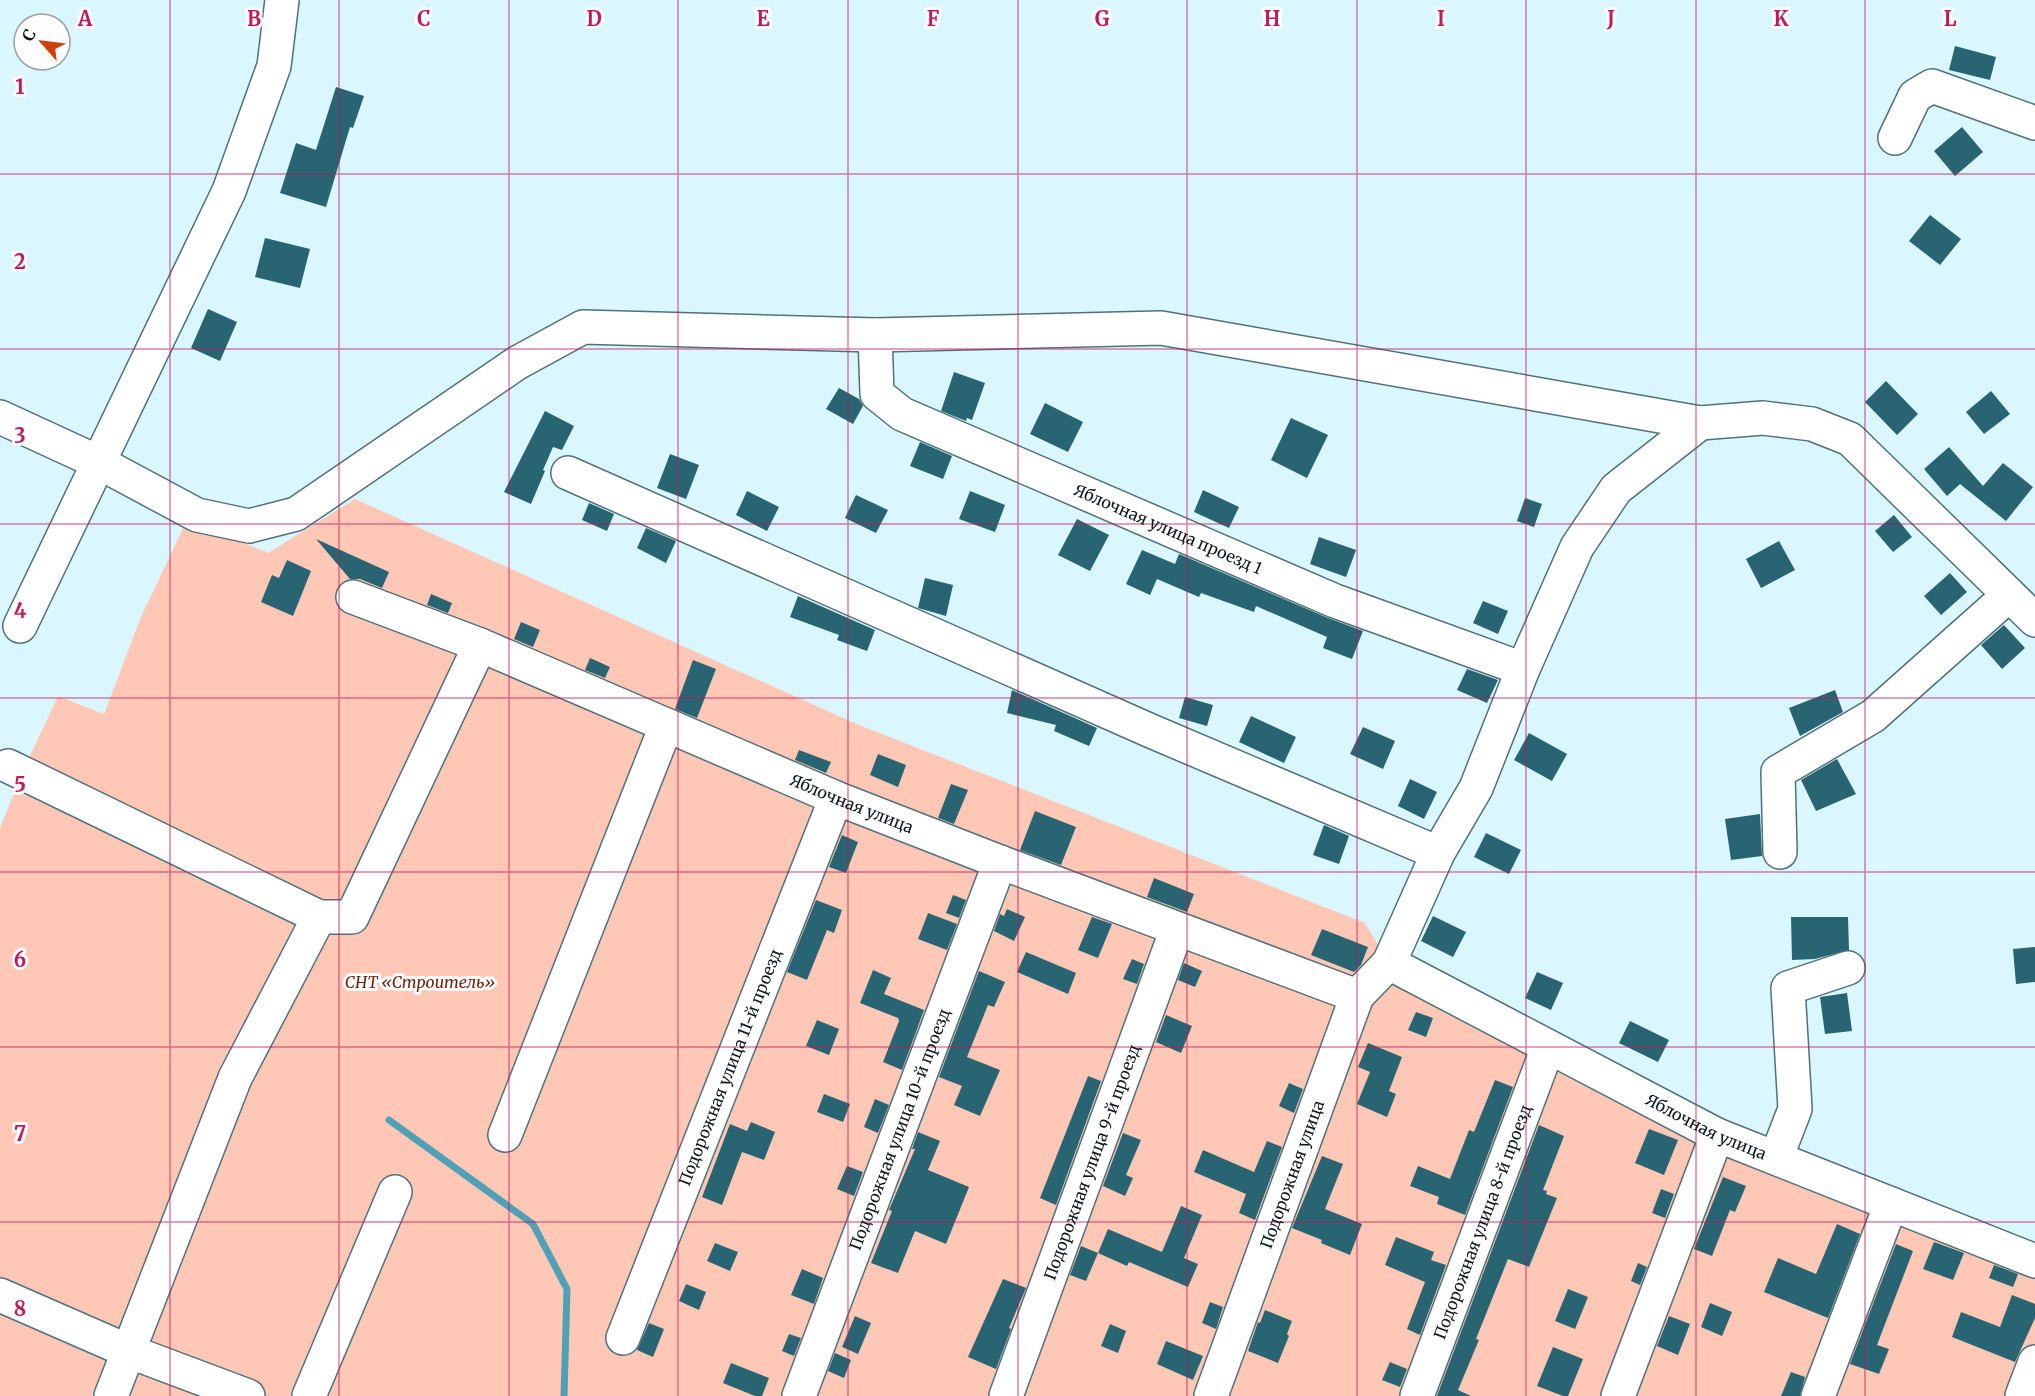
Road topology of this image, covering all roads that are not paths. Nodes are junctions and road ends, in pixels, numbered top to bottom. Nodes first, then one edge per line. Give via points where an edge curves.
1 (282, 0) edge
2 (2035, 123) edge
3 (1895, 138) dead end
4 (875, 335) junction
5 (0, 417) edge
6 (1700, 423) junction
7 (100, 463) junction
8 (567, 473) dead end
9 (2009, 595) junction
10 (353, 597) dead end
11 (2035, 620) edge
12 (20, 626) dead end
13 (480, 645) junction
14 (1523, 669) junction
15 (666, 726) junction
16 (8, 766) dead end
17 (836, 798) junction
18 (1780, 852) dead end
19 (1438, 853) junction
20 (1000, 862) junction
21 (319, 917) junction
22 (1177, 929) junction
23 (1389, 963) junction
24 (1848, 968) dead end
25 (1357, 996) junction
26 (1548, 1047) junction
27 (1717, 1134) junction
28 (505, 1135) dead end
29 (1776, 1158) junction
30 (395, 1192) dead end
31 (1891, 1204) junction
32 (2035, 1261) edge
33 (0, 1295) edge
34 (623, 1338) dead end
35 (128, 1351) junction
36 (2035, 1362) edge
37 (111, 1396) edge
38 (248, 1396) edge
39 (309, 1396) edge
40 (799, 1396) edge
41 (1006, 1396) edge
42 (1211, 1396) edge
43 (1417, 1396) edge
44 (1618, 1396) edge
45 (1818, 1396) edge
46 (2022, 1396) edge

1 - 7 street via 274,66 229,191
2 - 3 street via 1932,86 1915,96
4 - 6 street via 1161,328
4 - 7 street via 583,327 517,363 296,514 249,526 198,514
4 - 14 street, Яблочная улица проезд 1 via 877,394 902,414 1335,601
5 - 7 street
6 - 9 street via 1763,418 1812,424 1850,439
6 - 14 street via 1616,489 1577,547
7 - 12 street
8 - 19 street
9 - 11 street
9 - 18 street via 1873,716 1778,772
10 - 13 street, Яблочная улица
13 - 15 street, Яблочная улица
13 - 21 street via 352,917
14 - 19 street via 1476,788
15 - 17 street, Яблочная улица
15 - 28 street
16 - 21 street
17 - 20 street, Яблочная улица
17 - 34 street, Подорожная улица 11-й проезд
19 - 23 street
20 - 22 street, Яблочная улица
20 - 40 street, Подорожная улица 10-й проезд
21 - 35 street via 235,1078
22 - 25 street, Яблочная улица
22 - 41 street, Подорожная улица 9-й проезд
23 - 25 street, Подорожная улица
23 - 26 street, Яблочная улица
24 - 29 street via 1788,988 1795,1109
25 - 42 street, Подорожная улица
26 - 27 street, Яблочная улица
26 - 43 street, Подорожная улица 8-й проезд
27 - 29 street, Яблочная улица
27 - 44 street
29 - 31 street, Яблочная улица
30 - 39 street
31 - 32 street, Яблочная улица
31 - 45 street
33 - 35 street
35 - 37 street
35 - 38 street
36 - 46 street

